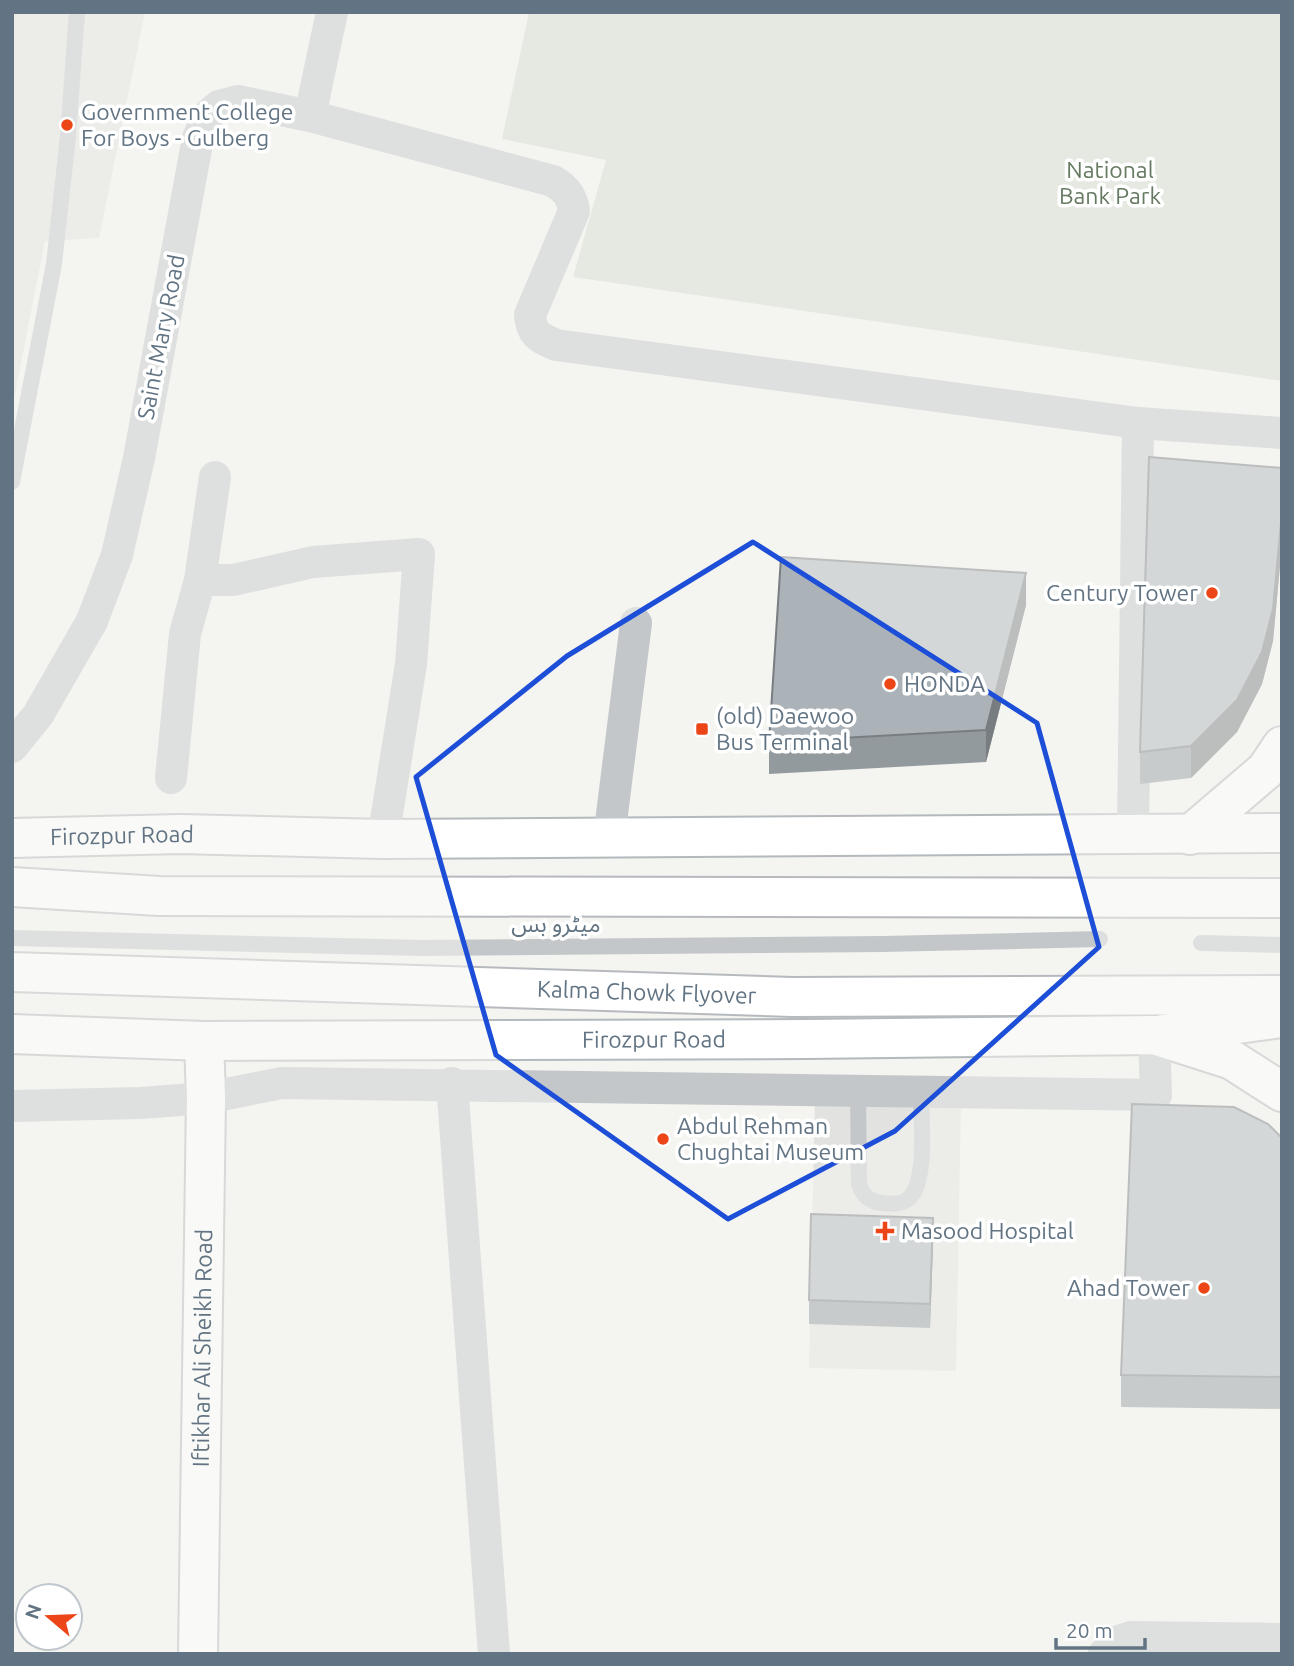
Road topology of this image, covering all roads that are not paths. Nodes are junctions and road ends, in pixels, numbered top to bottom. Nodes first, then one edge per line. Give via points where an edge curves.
1 (77, 12) edge
2 (332, 12) edge
3 (310, 116) junction
4 (1138, 423) junction
5 (1282, 433) edge
6 (215, 477) dead end
7 (12, 482) edge
8 (200, 580) junction
9 (636, 623) dead end
10 (1282, 746) edge
11 (12, 747) edge
12 (172, 778) dead end
13 (1282, 833) edge
14 (1133, 834) junction
15 (1190, 835) junction
16 (12, 838) edge
17 (608, 838) junction
18 (383, 839) junction
19 (12, 887) edge
20 (1282, 898) edge
21 (12, 938) edge
22 (1100, 939) dead end
23 (1201, 943) dead end
24 (1282, 945) edge
25 (12, 972) edge
26 (1282, 995) edge
27 (1282, 1018) edge
28 (12, 1034) edge
29 (1154, 1035) junction
30 (204, 1041) junction
31 (452, 1083) junction
32 (858, 1090) junction
33 (921, 1091) junction
34 (1282, 1093) edge
35 (206, 1098) junction
36 (12, 1106) edge
37 (1282, 1639) edge
38 (198, 1654) edge
39 (494, 1654) edge
40 (1104, 1654) edge

1 - 7 lane via 54,264
2 - 3 street
3 - 4 street via 565,188 574,211 530,315 531,329 556,345
3 - 11 street, Saint Mary Road via 238,101 219,106 207,116 198,138 117,555 92,621 38,715
4 - 5 street
4 - 14 street
6 - 8 street
8 - 12 street via 185,634
8 - 18 street via 233,580 313,562 419,554 411,664
9 - 17 street
10 - 15 main road via 1266,770
13 - 15 main road, Firozpur Road
14 - 15 main road, Firozpur Road
14 - 17 main road, Firozpur Road
16 - 18 main road, Firozpur Road via 180,834
17 - 18 main road, Firozpur Road
19 - 20 main road via 159,895
21 - 22 lane, میٹرو بس via 421,948
23 - 24 lane
25 - 26 main road, Kalma Chowk Flyover via 792,996
27 - 29 main road
28 - 30 main road, Firozpur Road
29 - 30 main road, Firozpur Road
29 - 33 street via 1156,1095
29 - 34 main road, Firozpur Road via 1232,1060
30 - 35 main road, Iftikhar Ali Sheikh Road
31 - 32 street
31 - 35 street via 282,1083
31 - 39 street
32 - 33 street
32 - 33 lane via 860,1191 879,1203 901,1203 912,1196 918,1180
35 - 36 street
35 - 38 main road, Iftikhar Ali Sheikh Road
37 - 40 street via 1131,1637 1116,1642

